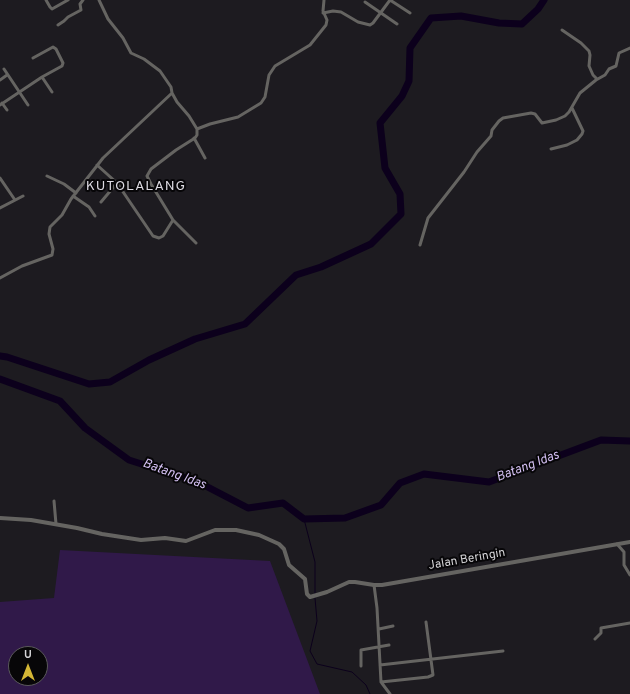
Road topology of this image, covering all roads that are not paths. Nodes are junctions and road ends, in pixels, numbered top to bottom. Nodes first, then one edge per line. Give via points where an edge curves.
1 (46, 0) edge
2 (68, 0) edge
3 (83, 0) edge
4 (99, 0) edge
5 (324, 0) edge
6 (390, 0) edge
7 (364, 2) dead end
8 (324, 13) junction
9 (380, 13) junction
10 (410, 13) dead end
11 (397, 24) dead end
12 (58, 25) dead end
13 (562, 30) dead end
14 (630, 48) edge
15 (33, 58) dead end
16 (4, 69) dead end
17 (7, 76) junction
18 (42, 77) junction
19 (597, 79) junction
20 (0, 80) edge
21 (19, 92) junction
22 (52, 92) dead end
23 (172, 93) junction
24 (1, 104) edge
25 (28, 105) dead end
26 (572, 108) junction
27 (7, 110) dead end
28 (197, 129) junction
29 (194, 138) junction
30 (551, 149) dead end
31 (205, 158) dead end
32 (97, 164) junction
33 (47, 176) dead end
34 (0, 178) edge
35 (117, 183) junction
36 (2, 184) edge
37 (76, 192) junction
38 (23, 196) dead end
39 (73, 196) junction
40 (15, 200) junction
41 (101, 202) dead end
42 (0, 208) edge
43 (95, 216) dead end
44 (173, 220) junction
45 (196, 243) dead end
46 (420, 245) dead end
47 (0, 278) edge
48 (54, 501) dead end
49 (0, 518) edge
50 (56, 524) junction
51 (630, 542) edge
52 (617, 544) junction
53 (630, 575) edge
54 (374, 585) junction
55 (426, 622) dead end
56 (630, 623) edge
57 (393, 626) dead end
58 (378, 628) junction
59 (595, 639) dead end
60 (389, 645) dead end
61 (379, 647) junction
62 (503, 651) dead end
63 (431, 658) junction
64 (380, 665) junction
65 (361, 666) dead end
66 (381, 682) junction
67 (390, 694) edge

1 - 2 street via 52,9
3 - 12 street via 80,2 80,11
4 - 23 street via 108,19 131,53 144,58 160,71
5 - 8 street
6 - 9 street
6 - 10 street
7 - 9 street
8 - 9 street via 341,12 368,25 373,24
8 - 28 street via 326,23 313,41 272,70 261,103 238,117
9 - 11 street
13 - 19 street via 589,51 590,68
14 - 19 street via 618,53 616,65
15 - 18 street via 53,47 63,62 62,66
16 - 17 street
17 - 20 street
17 - 21 street
18 - 21 street
18 - 22 street
19 - 26 street via 580,93
21 - 24 street
21 - 25 street
23 - 28 street
23 - 32 street
24 - 27 street
26 - 30 street via 583,131 582,134 567,145
26 - 46 street via 565,116 546,122 540,121 533,113 503,118 499,121 491,136 476,152 464,172 428,218
28 - 29 street
29 - 31 street
29 - 44 street via 148,173 151,184
32 - 35 street
32 - 37 street
33 - 37 street
34 - 36 street
35 - 41 street
35 - 44 street via 153,236 163,236
36 - 40 street
37 - 39 street
38 - 40 street
39 - 43 street via 89,207
39 - 47 street via 49,230 53,254
40 - 42 street
44 - 45 street
48 - 50 street
49 - 50 street via 20,518
50 - 54 street, Jalan Beringin via 141,540 165,538 186,541 215,530 236,530 259,535 284,549 289,565 304,579 310,597 349,582
51 - 52 street, Jalan Beringin
52 - 53 street via 624,552 624,565
52 - 54 street, Jalan Beringin
54 - 58 street
55 - 63 street
56 - 59 street via 601,628 601,633
57 - 58 street
58 - 61 street
60 - 61 street
61 - 64 street
61 - 65 street via 361,650
62 - 63 street
63 - 64 street
63 - 66 street via 432,676
64 - 66 street
66 - 67 street

